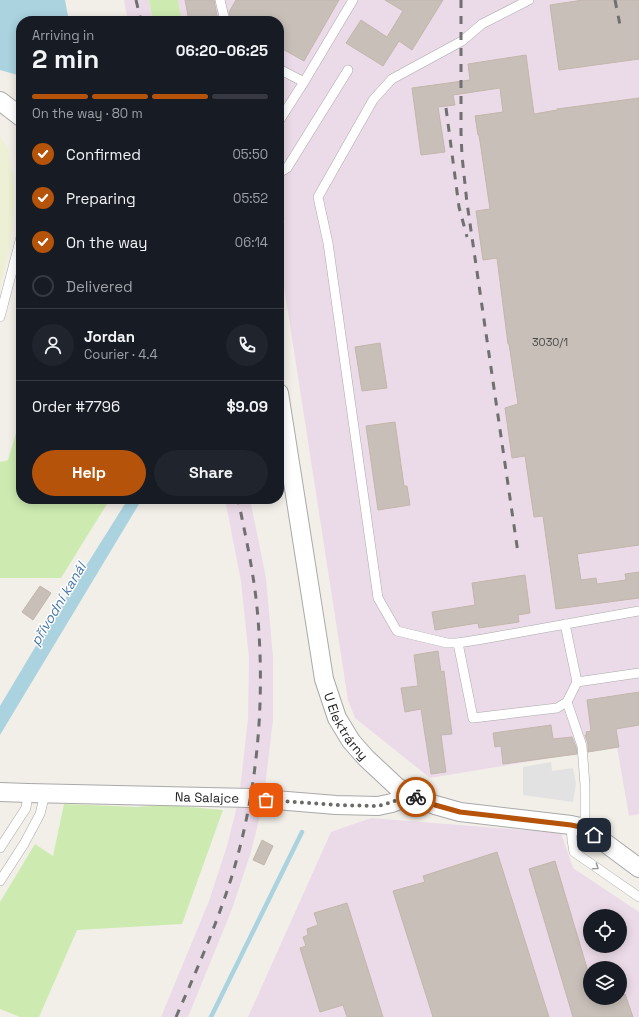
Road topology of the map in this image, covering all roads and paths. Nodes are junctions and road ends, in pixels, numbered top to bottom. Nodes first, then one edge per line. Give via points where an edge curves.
1 (220, 0) edge
2 (353, 0) edge
3 (529, 0) edge
4 (224, 16) edge
5 (348, 70) dead end
6 (284, 72) edge
7 (304, 82) junction
8 (0, 101) edge
9 (16, 113) edge
10 (284, 113) edge
11 (284, 170) edge
12 (16, 256) edge
13 (0, 317) edge
14 (284, 425) edge
15 (639, 611) edge
16 (565, 624) junction
17 (458, 643) junction
18 (639, 673) edge
19 (577, 682) junction
20 (567, 702) junction
21 (0, 792) edge
22 (37, 794) junction
23 (412, 795) junction
24 (578, 827) junction
25 (0, 848) edge
26 (639, 868) edge
27 (0, 881) edge
28 (639, 897) edge

1 - 4 lane
2 - 7 lane
3 - 17 lane via 482,24 462,41 392,79 373,100 318,197 328,243 378,598 397,630 448,643
5 - 11 lane
6 - 7 lane
7 - 10 lane
8 - 9 street
12 - 13 lane
14 - 23 street, U Elektrárny via 324,679 337,718 351,741 366,758 397,786
15 - 16 lane
16 - 17 lane
16 - 19 lane
17 - 20 lane via 473,718 557,708
18 - 19 lane
19 - 20 lane
20 - 24 lane via 582,746 585,785
21 - 22 street, Na Salajce
22 - 23 street, Na Salajce via 251,798 378,806
22 - 25 lane
22 - 27 lane via 40,814
23 - 24 street, U Elektrárny via 460,812
24 - 26 street, U Elektrárny
24 -> 28 lane via 572,840 574,852

